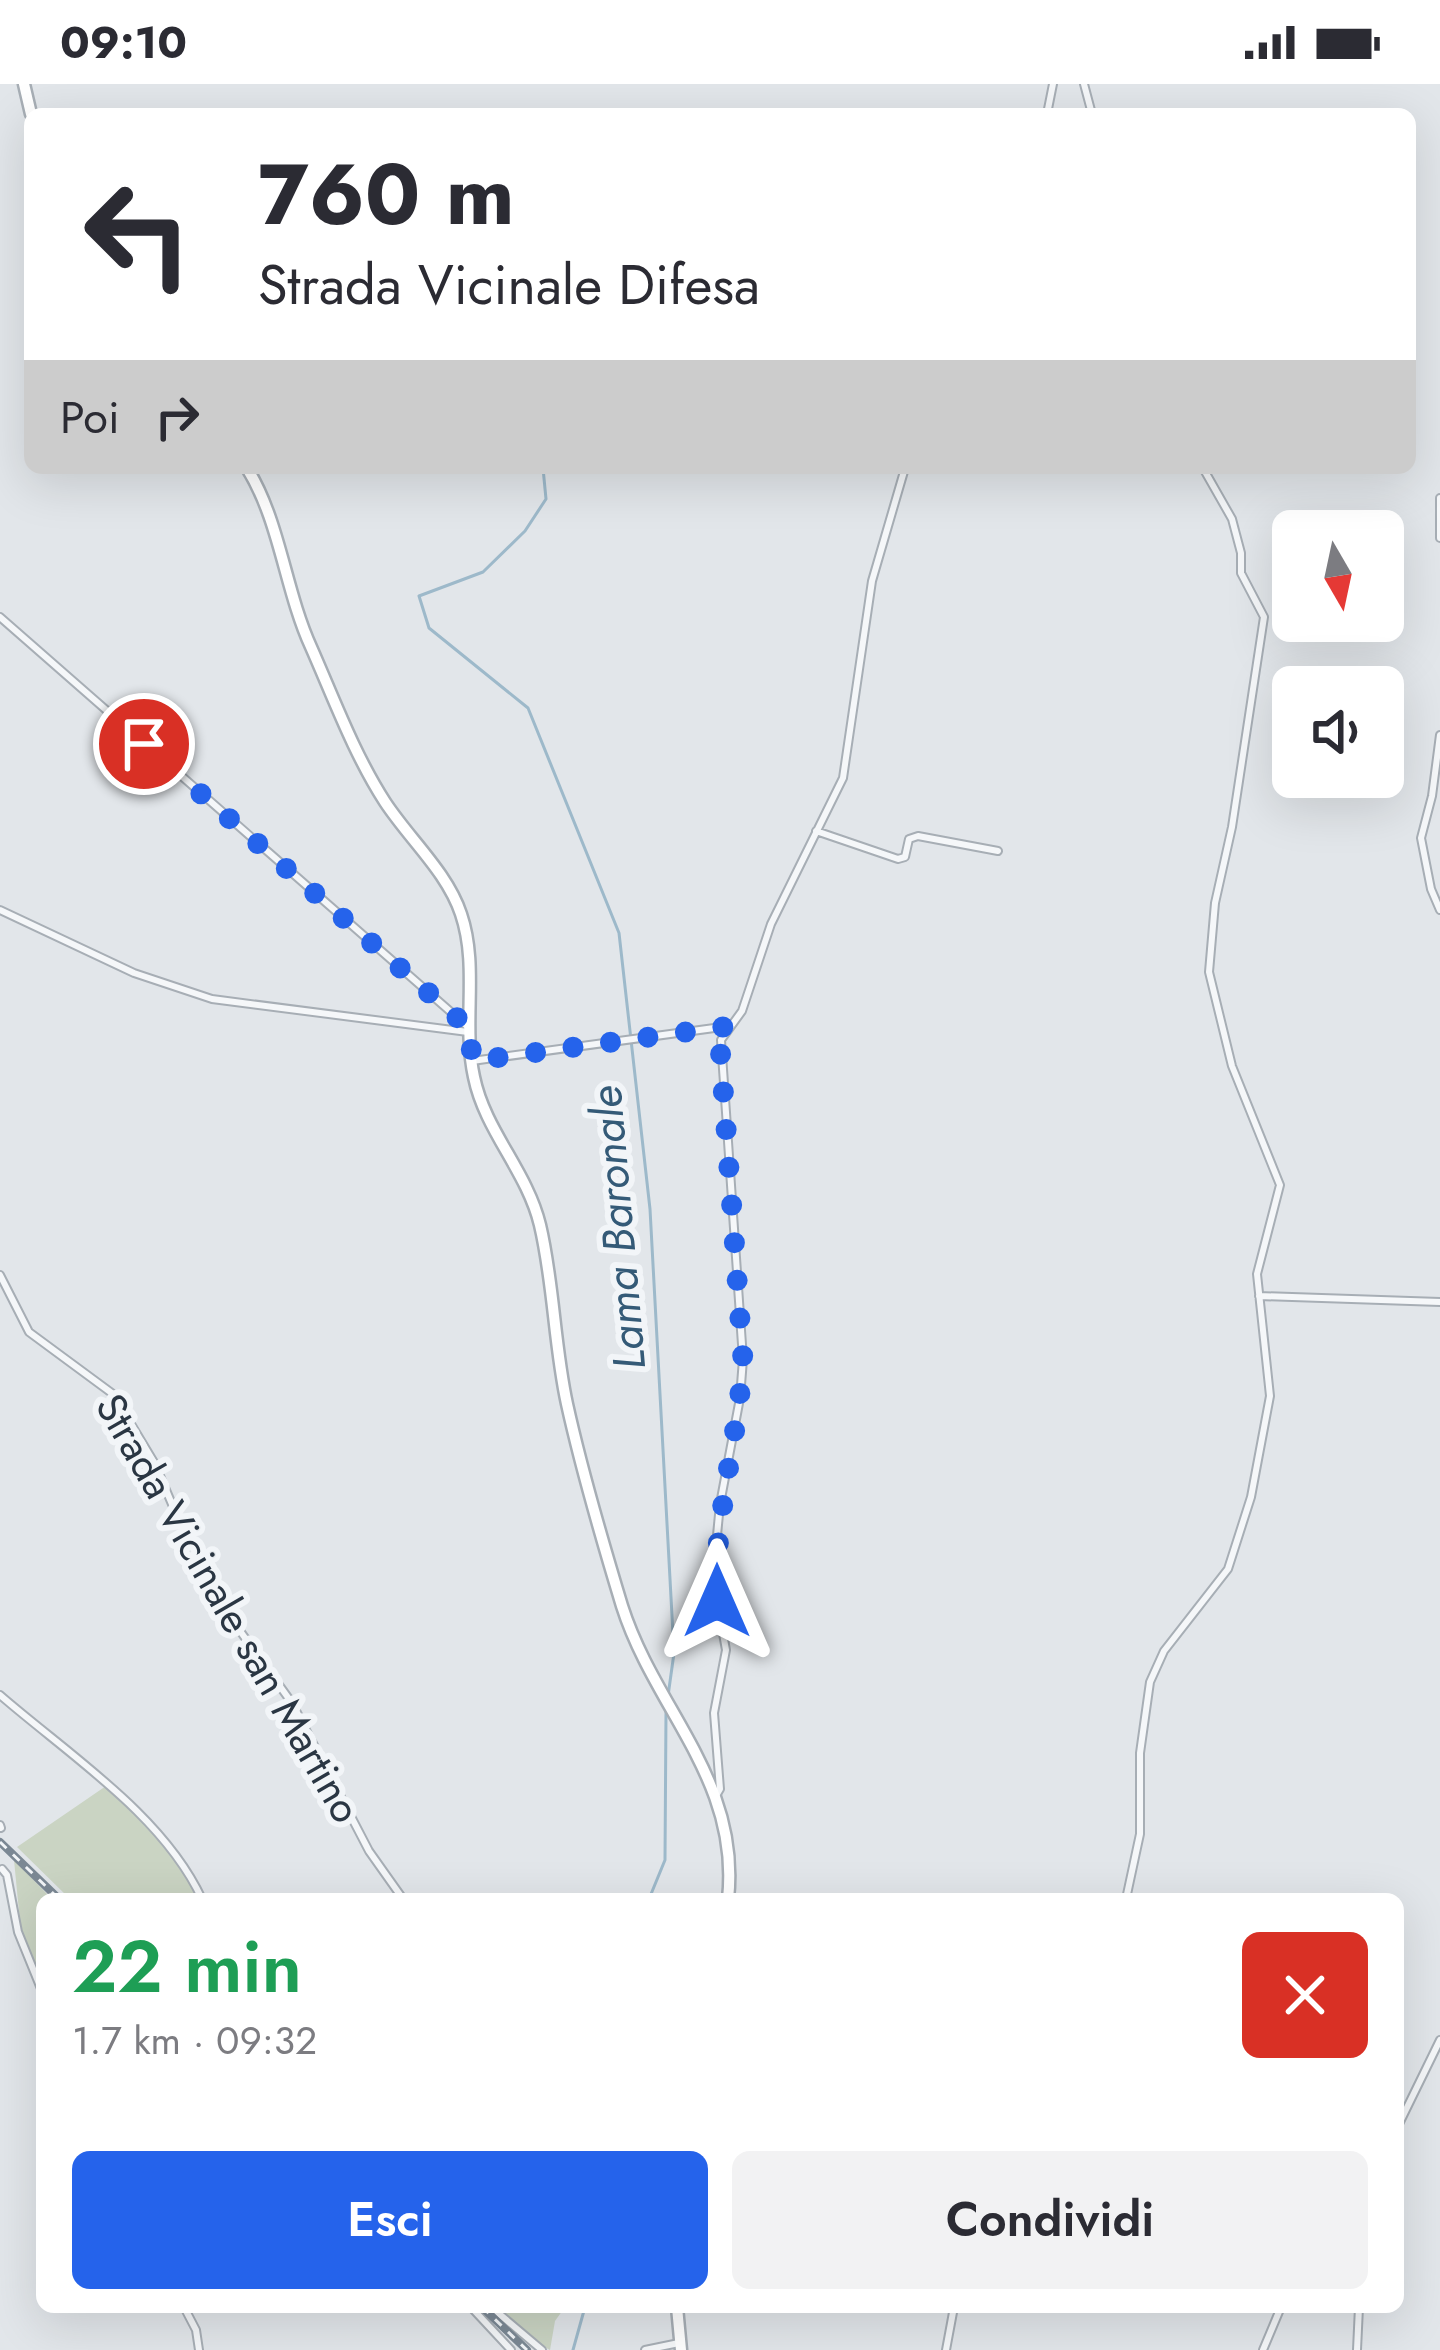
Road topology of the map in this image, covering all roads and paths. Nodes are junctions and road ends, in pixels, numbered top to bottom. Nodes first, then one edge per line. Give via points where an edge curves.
1 (250, 474) edge
2 (902, 474) edge
3 (1206, 474) edge
4 (1440, 499) edge
5 (1440, 538) edge
6 (0, 617) edge
7 (1440, 734) edge
8 (816, 832) junction
9 (998, 851) dead end
10 (0, 910) edge
11 (1440, 910) edge
12 (730, 1026) junction
13 (470, 1031) junction
14 (472, 1061) junction
15 (0, 1275) edge
16 (1259, 1296) junction
17 (1440, 1302) edge
18 (0, 1695) edge
19 (717, 1793) junction
20 (2, 1869) edge
21 (199, 1893) edge
22 (399, 1893) edge
23 (728, 1893) edge
24 (1127, 1893) edge
25 (36, 1976) edge
26 (1440, 2040) edge
27 (1404, 2114) edge
28 (187, 2313) edge
29 (477, 2313) edge
30 (498, 2313) edge
31 (677, 2313) edge
32 (953, 2313) edge
33 (1278, 2313) edge
34 (1360, 2313) edge
35 (680, 2346) edge
36 (199, 2350) edge
37 (511, 2350) edge
38 (542, 2350) edge
39 (645, 2350) edge
40 (946, 2350) edge
41 (1263, 2350) edge
42 (1358, 2350) edge

1 - 13 main road via 304,633 363,764 461,914
2 - 8 street via 872,581 846,768
3 - 16 street via 1232,519 1241,573 1264,616 1209,972 1232,1066 1280,1185 1258,1264
4 - 5 street
6 - 13 street
7 - 11 street via 1421,838
8 - 9 street via 898,860 918,836
8 - 12 street
10 - 13 street via 212,999
12 - 14 street
12 - 19 street via 720,1046 743,1360 716,1556 726,1650 714,1713
13 - 14 main road
14 - 19 main road via 484,1109 539,1221 568,1405 625,1615
15 - 22 street, Strada Vicinale san Martino via 29,1332 113,1394 212,1592 292,1702
16 - 17 street
16 - 24 street via 1270,1396 1256,1481 1225,1574 1164,1651 1150,1682 1140,1834
18 - 21 street via 166,1839
19 - 23 main road
20 - 25 street
26 - 27 street
28 - 36 street
29 - 37 street
30 - 38 street
31 - 35 main road
32 - 40 street
33 - 41 street
34 - 42 street
35 - 39 street

